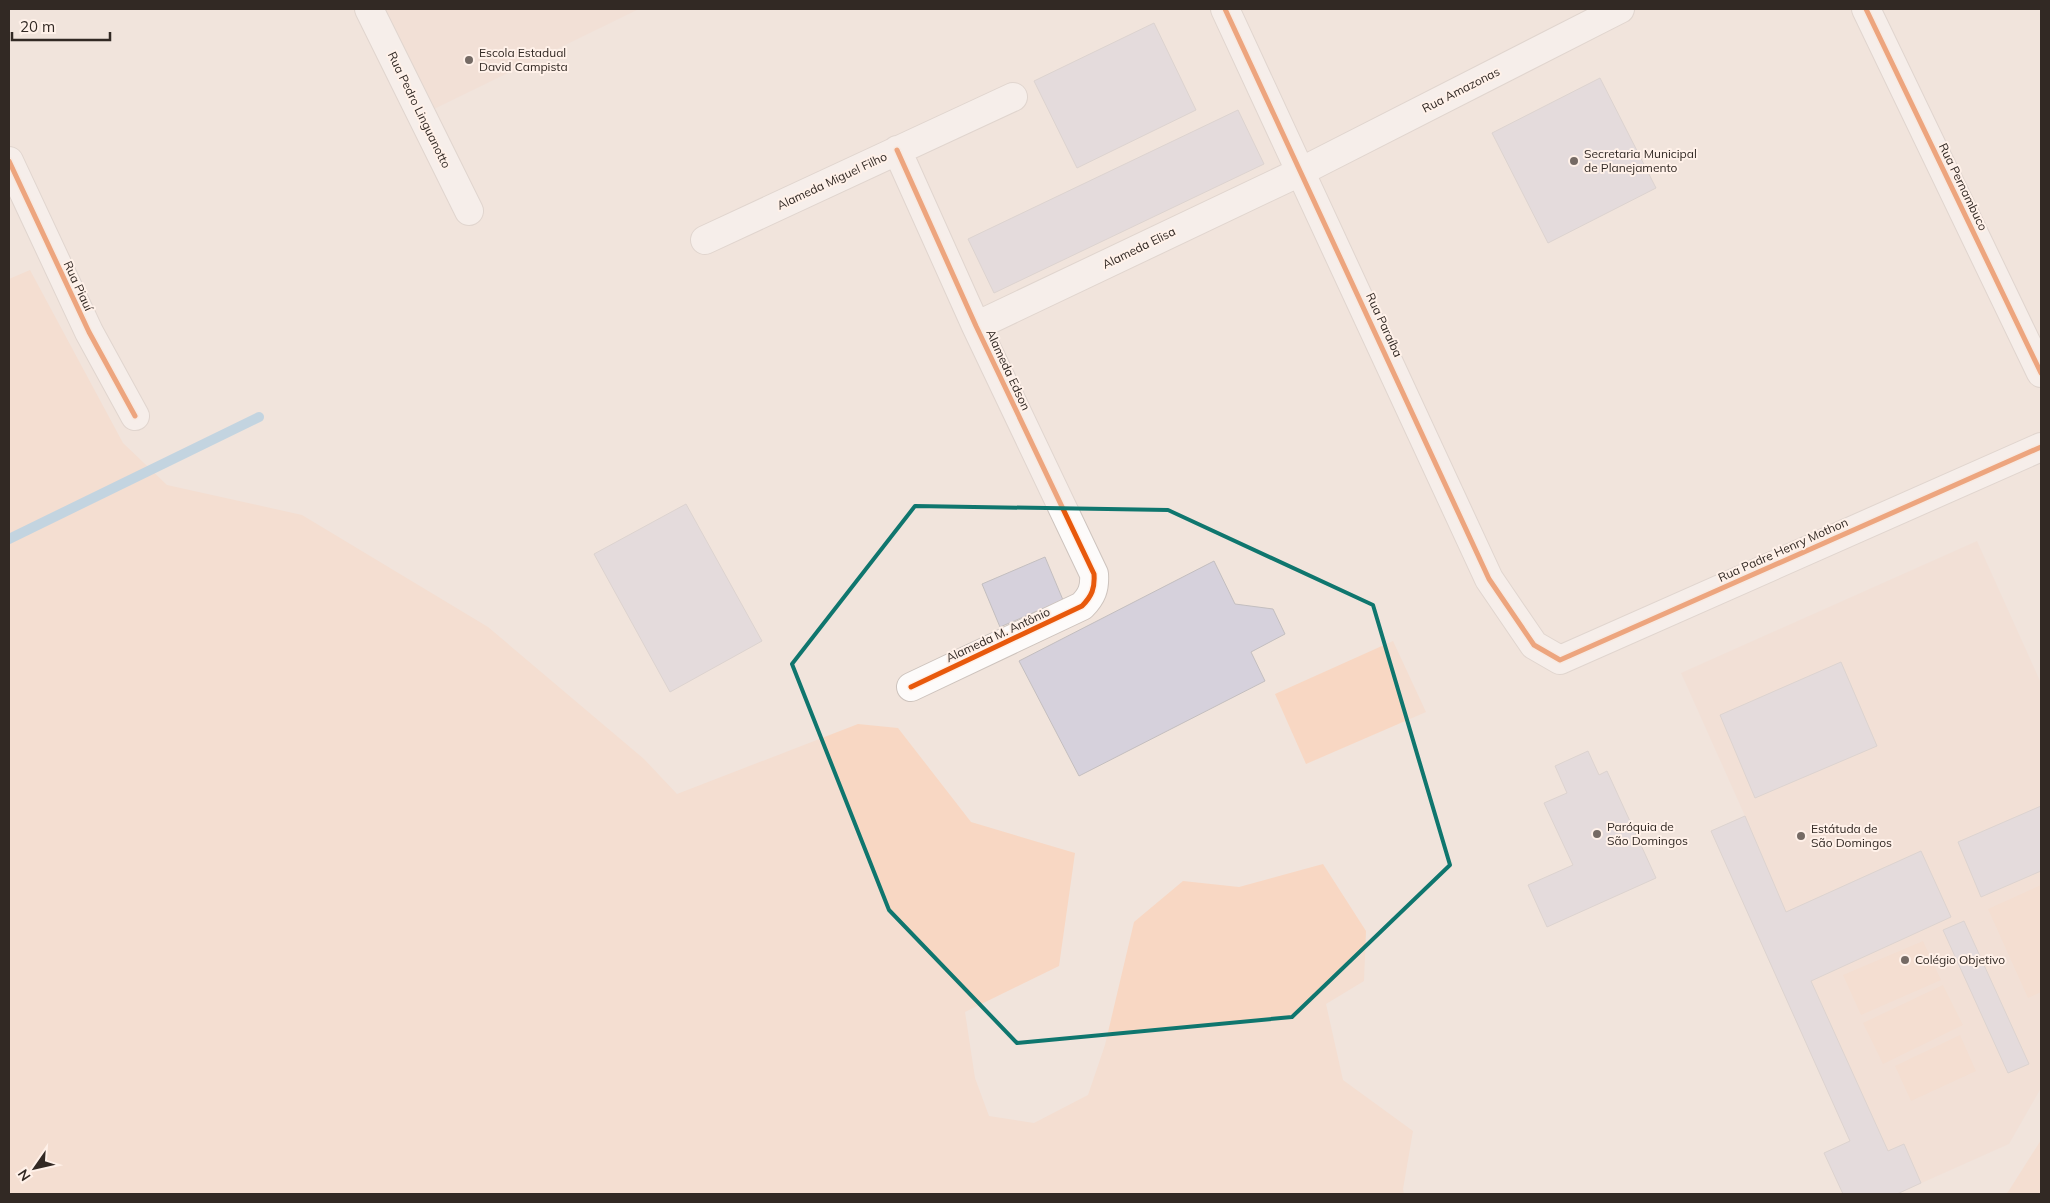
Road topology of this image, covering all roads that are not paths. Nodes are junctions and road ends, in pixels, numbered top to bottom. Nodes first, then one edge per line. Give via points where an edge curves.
1 (369, 9) edge
2 (1225, 9) edge
3 (1620, 9) edge
4 (1866, 9) edge
5 (1013, 97) dead end
6 (897, 150) junction
7 (9, 161) edge
8 (1302, 171) junction
9 (469, 211) dead end
10 (705, 240) dead end
11 (976, 326) junction
12 (2041, 374) edge
13 (135, 416) dead end
14 (2041, 446) edge
15 (1090, 598) joint
16 (1534, 645) joint
17 (911, 687) dead end

1 - 9 street, Rua Pedro Linguanotto
2 - 8 street, Rua Paraíba
3 - 8 street, Rua Amazonas
4 - 12 street, Rua Pernambuco
5 - 6 street, Alameda Miguel Filho
6 - 10 street, Alameda Miguel Filho
6 - 11 street, Alameda Edson
7 - 13 street, Rua Piauí via 89,332
8 - 11 street, Alameda Elisa
8 - 16 street, Rua Paraíba via 1490,578
11 - 15 street, Alameda Edson via 1094,574
14 - 16 street, Rua Padre Henry Mothon via 1560,660
15 - 17 street, Alameda M. Antônio via 1082,606

